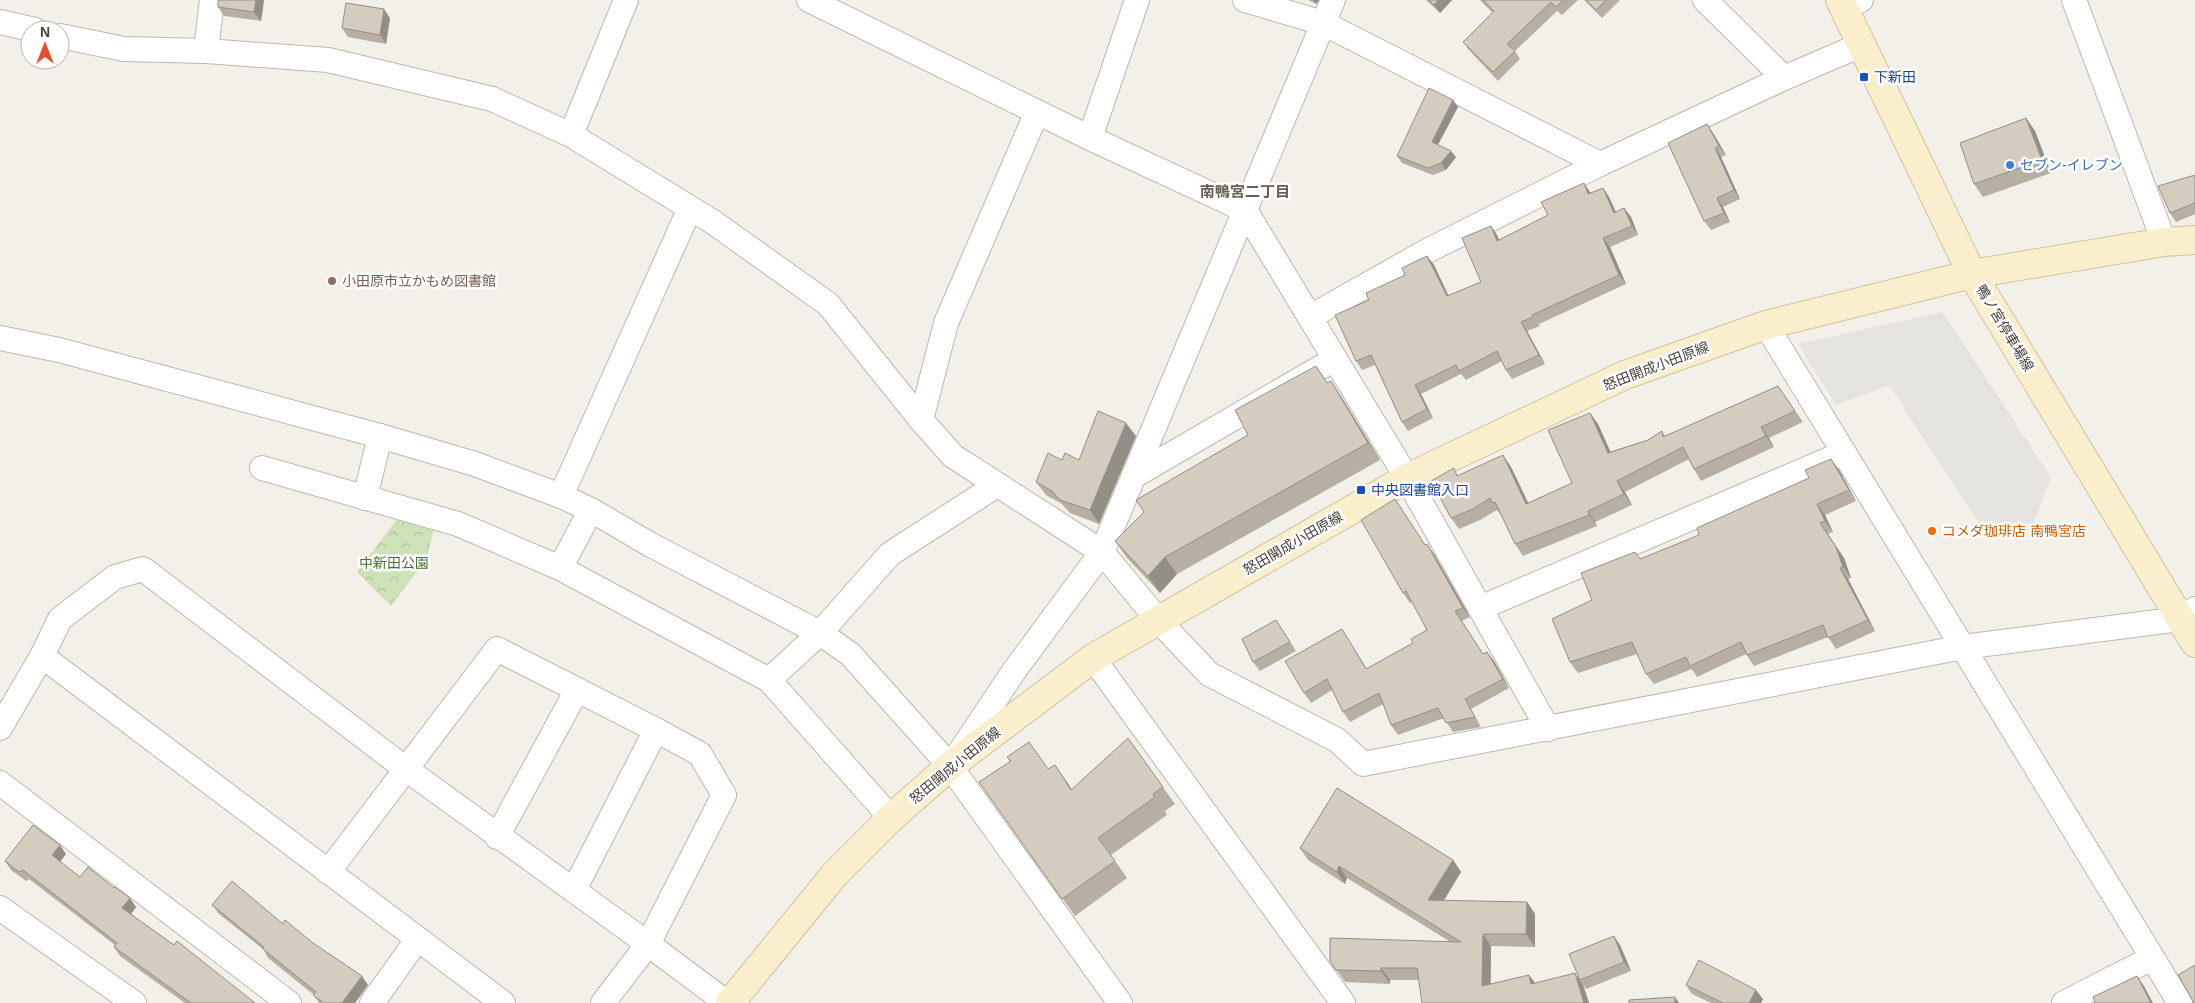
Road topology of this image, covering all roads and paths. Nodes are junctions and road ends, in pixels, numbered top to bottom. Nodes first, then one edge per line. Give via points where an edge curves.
1 (212, 0) edge
2 (626, 0) edge
3 (809, 0) edge
4 (1137, 0) edge
5 (1245, 0) edge
6 (1333, 0) edge
7 (1705, 0) edge
8 (2074, 0) edge
9 (1848, 2) edge
10 (0, 22) edge
11 (1323, 23) junction
12 (20, 26) edge
13 (70, 38) edge
14 (1863, 44) junction
15 (206, 51) junction
16 (1784, 78) junction
17 (1037, 112) junction
18 (571, 135) junction
19 (1090, 138) junction
20 (1600, 164) junction
21 (690, 208) junction
22 (1245, 210) junction
23 (2195, 240) edge
24 (2164, 242) junction
25 (1972, 274) junction
26 (1310, 317) junction
27 (1766, 325) junction
28 (0, 338) edge
29 (1335, 359) junction
30 (921, 420) junction
31 (380, 436) junction
32 (1844, 453) junction
33 (262, 468) dead end
34 (1134, 476) junction
35 (1407, 478) junction
36 (997, 485) junction
37 (561, 496) junction
38 (365, 498) junction
39 (591, 510) junction
40 (1102, 552) junction
41 (560, 568) junction
42 (1480, 608) junction
43 (2188, 614) edge
44 (1158, 620) junction
45 (820, 633) junction
46 (2195, 643) edge
47 (1962, 647) junction
48 (42, 656) junction
49 (1093, 658) junction
50 (770, 680) junction
51 (577, 690) junction
52 (0, 728) edge
53 (1548, 729) junction
54 (656, 730) junction
55 (950, 766) junction
56 (406, 769) junction
57 (0, 783) edge
58 (891, 818) junction
59 (497, 837) junction
60 (328, 872) junction
61 (574, 890) junction
62 (0, 908) edge
63 (417, 940) junction
64 (648, 944) junction
65 (2152, 958) junction
66 (134, 1003) edge
67 (289, 1003) edge
68 (372, 1003) edge
69 (503, 1003) edge
70 (603, 1003) edge
71 (728, 1003) edge
72 (1120, 1003) edge
73 (1342, 1003) edge
74 (2064, 1003) edge
75 (2180, 1003) edge

1 - 15 street
2 - 18 street
3 - 17 street
4 - 19 street
5 - 11 street
6 - 11 street
7 - 16 street
8 - 24 street
9 - 14 main road, 鴨ノ宮停車場線
10 - 12 street
11 - 20 street
11 - 22 street
13 - 15 street via 124,49
14 - 16 street
14 - 25 main road, 鴨ノ宮停車場線
15 - 18 street via 328,60 492,99
16 - 20 street
17 - 19 street
17 - 30 street via 946,323
18 - 21 street
19 - 22 street
20 - 26 street via 1427,251
21 - 30 street via 828,304
21 - 37 street
22 - 26 street
22 - 34 street
23 - 24 main road, 怒田開成小田原線
24 - 25 main road, 怒田開成小田原線
25 - 27 main road, 怒田開成小田原線
25 - 43 main road, 鴨ノ宮停車場線
26 - 29 street
27 - 32 street
27 - 35 main road, 怒田開成小田原線 via 1625,375
28 - 31 street via 59,350
29 - 34 street
29 - 35 street
30 - 36 street via 953,456
31 - 37 street via 474,464
31 - 38 street
32 - 42 street
32 - 47 street
33 - 38 street
34 - 40 street
35 - 42 street
35 - 44 main road, 怒田開成小田原線
36 - 40 street
36 - 45 street via 890,554
37 - 39 street
38 - 41 street via 458,524
39 - 41 street
39 - 45 street via 651,546
40 - 44 street
40 - 55 street via 1014,671
41 - 50 street
42 - 53 street
43 - 46 main road, 鴨ノ宮停車場線
43 - 47 street
44 - 49 main road, 怒田開成小田原線
44 - 53 street via 1209,674 1337,740 1363,764
45 - 50 street
45 - 55 street via 850,654
47 - 53 street
47 - 65 street
48 - 52 street
48 - 56 street via 60,619 115,577 143,569
48 - 60 street
49 - 55 main road, 怒田開成小田原線
49 - 73 street
50 - 58 street
51 - 54 street
51 - 56 street via 497,649
51 - 59 street
54 - 61 street
54 - 64 street via 700,754 724,795
55 - 58 main road, 怒田開成小田原線
55 - 72 street
56 - 59 street
56 - 60 street
57 - 67 street
58 - 71 main road, 怒田開成小田原線 via 835,874
59 - 61 street
60 - 63 street
61 - 64 street
62 - 66 street
63 - 68 street
63 - 69 street
64 - 70 street
64 - 71 street
65 - 74 street
65 - 75 street

